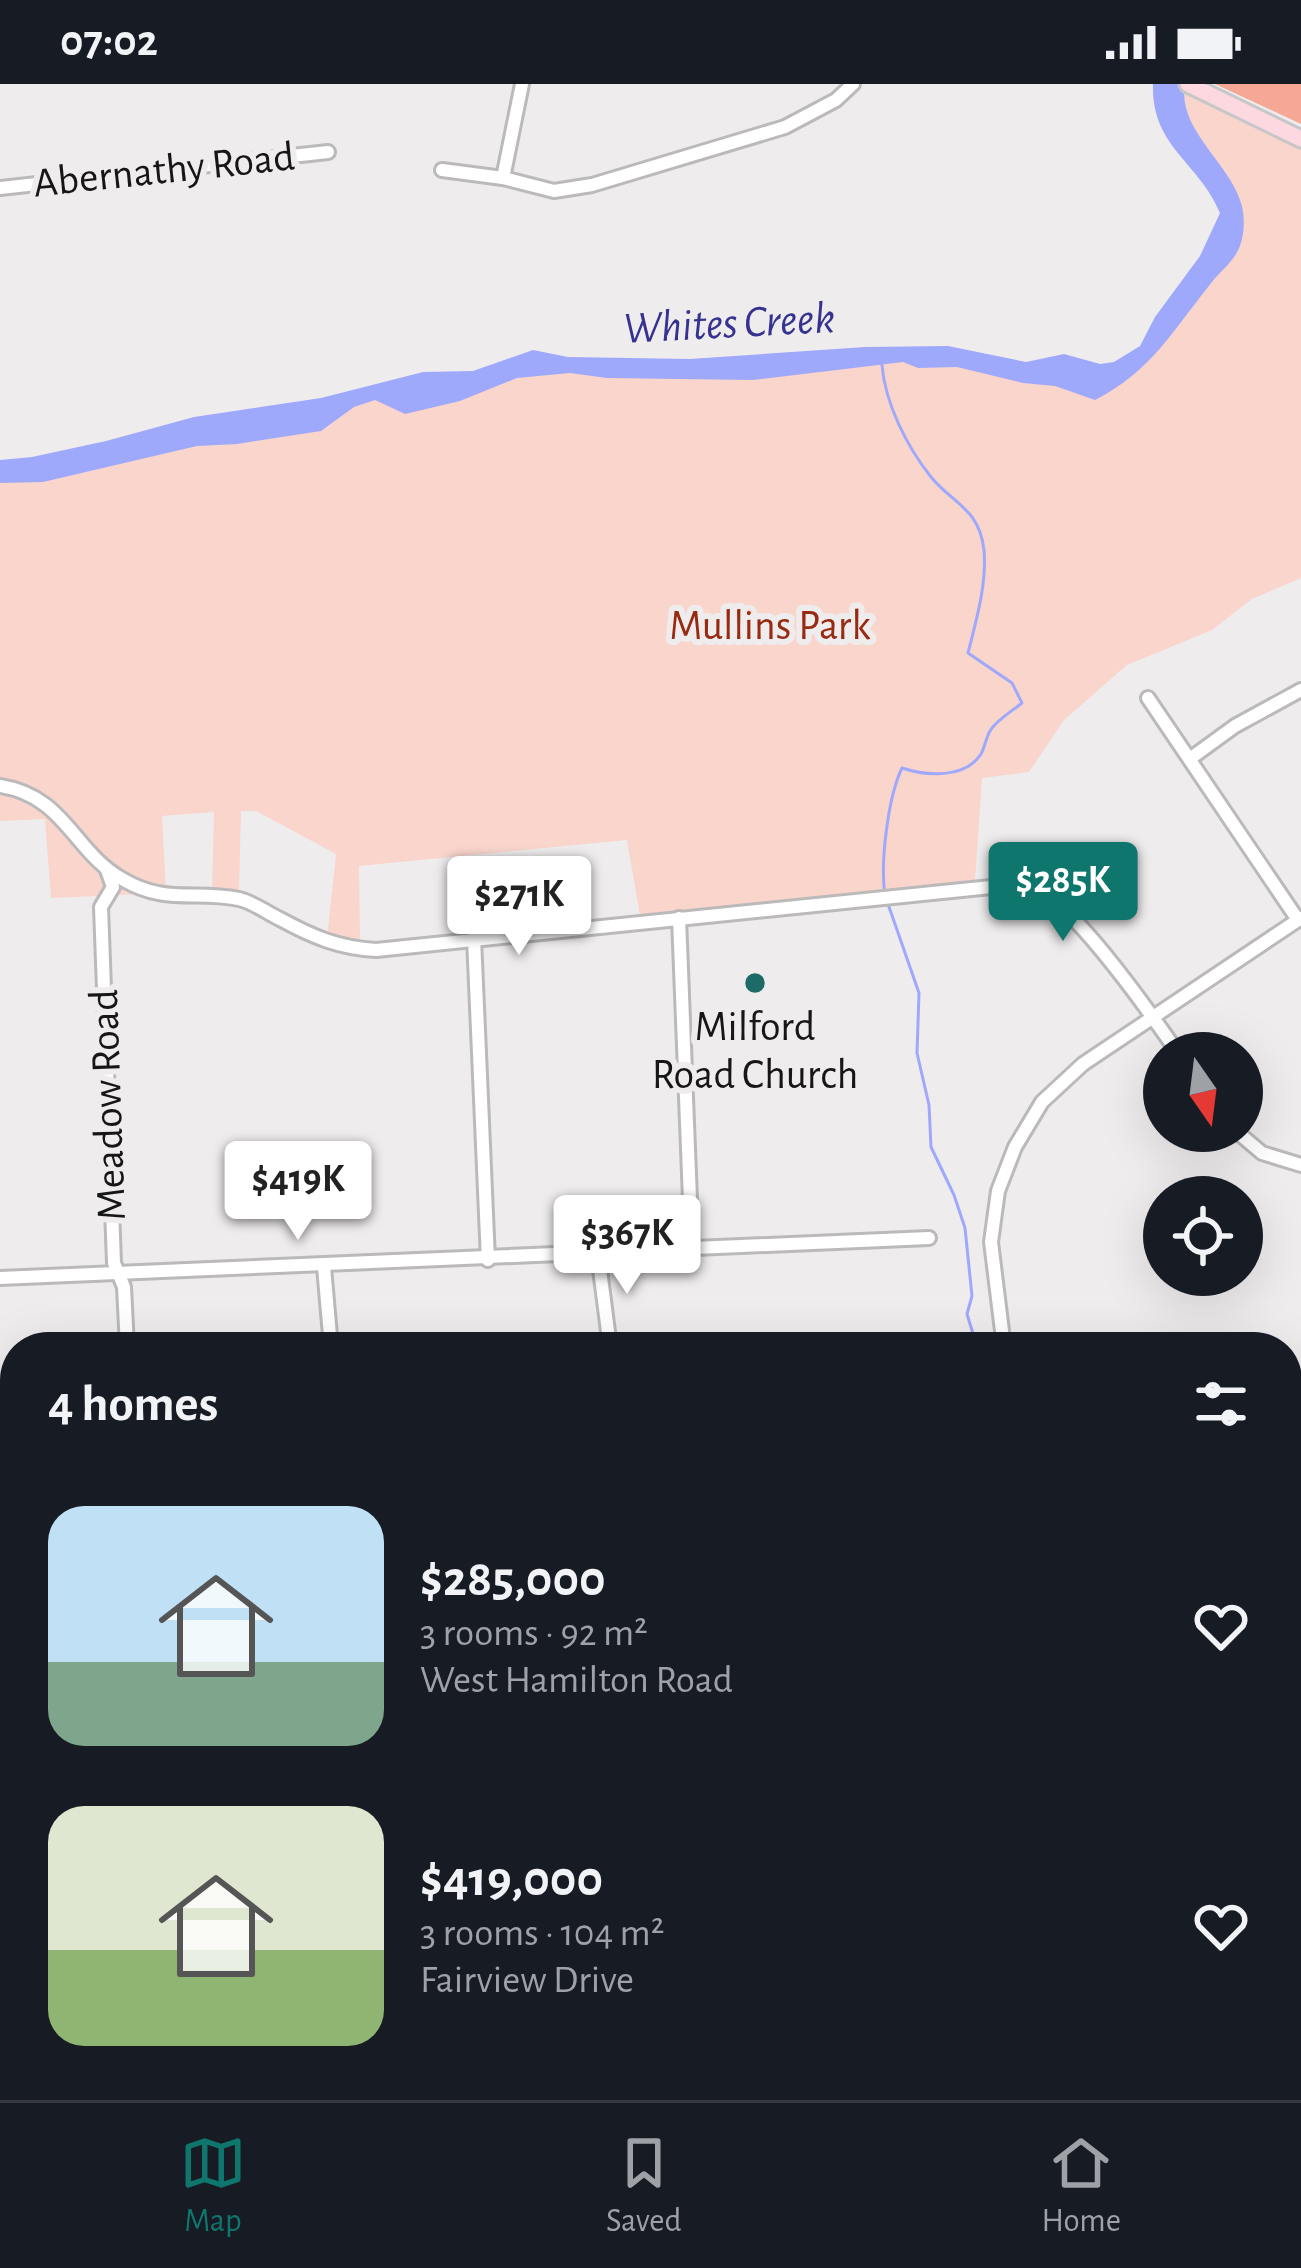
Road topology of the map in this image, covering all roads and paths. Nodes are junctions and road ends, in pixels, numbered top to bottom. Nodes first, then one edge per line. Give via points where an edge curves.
1 (522, 84) edge
2 (853, 84) edge
3 (1188, 84) edge
4 (1301, 139) edge
5 (328, 152) dead end
6 (442, 170) dead end
7 (503, 178) junction
8 (0, 188) edge
9 (1301, 691) edge
10 (1148, 698) dead end
11 (1191, 758) junction
12 (0, 786) edge
13 (105, 867) junction
14 (679, 918) junction
15 (1300, 919) edge
16 (474, 938) junction
17 (1154, 1017) junction
18 (1164, 1032) edge
19 (1261, 1152) edge
20 (1301, 1165) edge
21 (928, 1238) dead end
22 (692, 1251) junction
23 (598, 1254) junction
24 (488, 1260) junction
25 (324, 1267) junction
26 (118, 1272) junction
27 (0, 1278) edge
28 (126, 1332) edge
29 (330, 1332) edge
30 (608, 1332) edge
31 (1002, 1332) edge

1 - 7 street
2 - 7 street via 784,127 592,185 554,191
3 - 4 main road
5 - 8 street, Abernathy Road
6 - 7 street
9 - 11 street
10 - 11 street
11 - 15 street
12 - 13 street via 52,808
13 - 16 street via 173,898 243,900 348,948
13 - 26 street, Meadow Road via 113,887 101,907
14 - 16 street
14 - 17 street via 1001,887 1045,895
14 - 22 street
15 - 17 street
16 - 24 street
17 - 18 street
17 - 31 street via 1042,1102 1016,1147 998,1191 992,1242
19 - 20 street
21 - 22 street
22 - 23 street
23 - 24 street
23 - 30 street
24 - 25 street
25 - 26 street
25 - 29 street
26 - 27 street
26 - 28 street, Meadow Road

